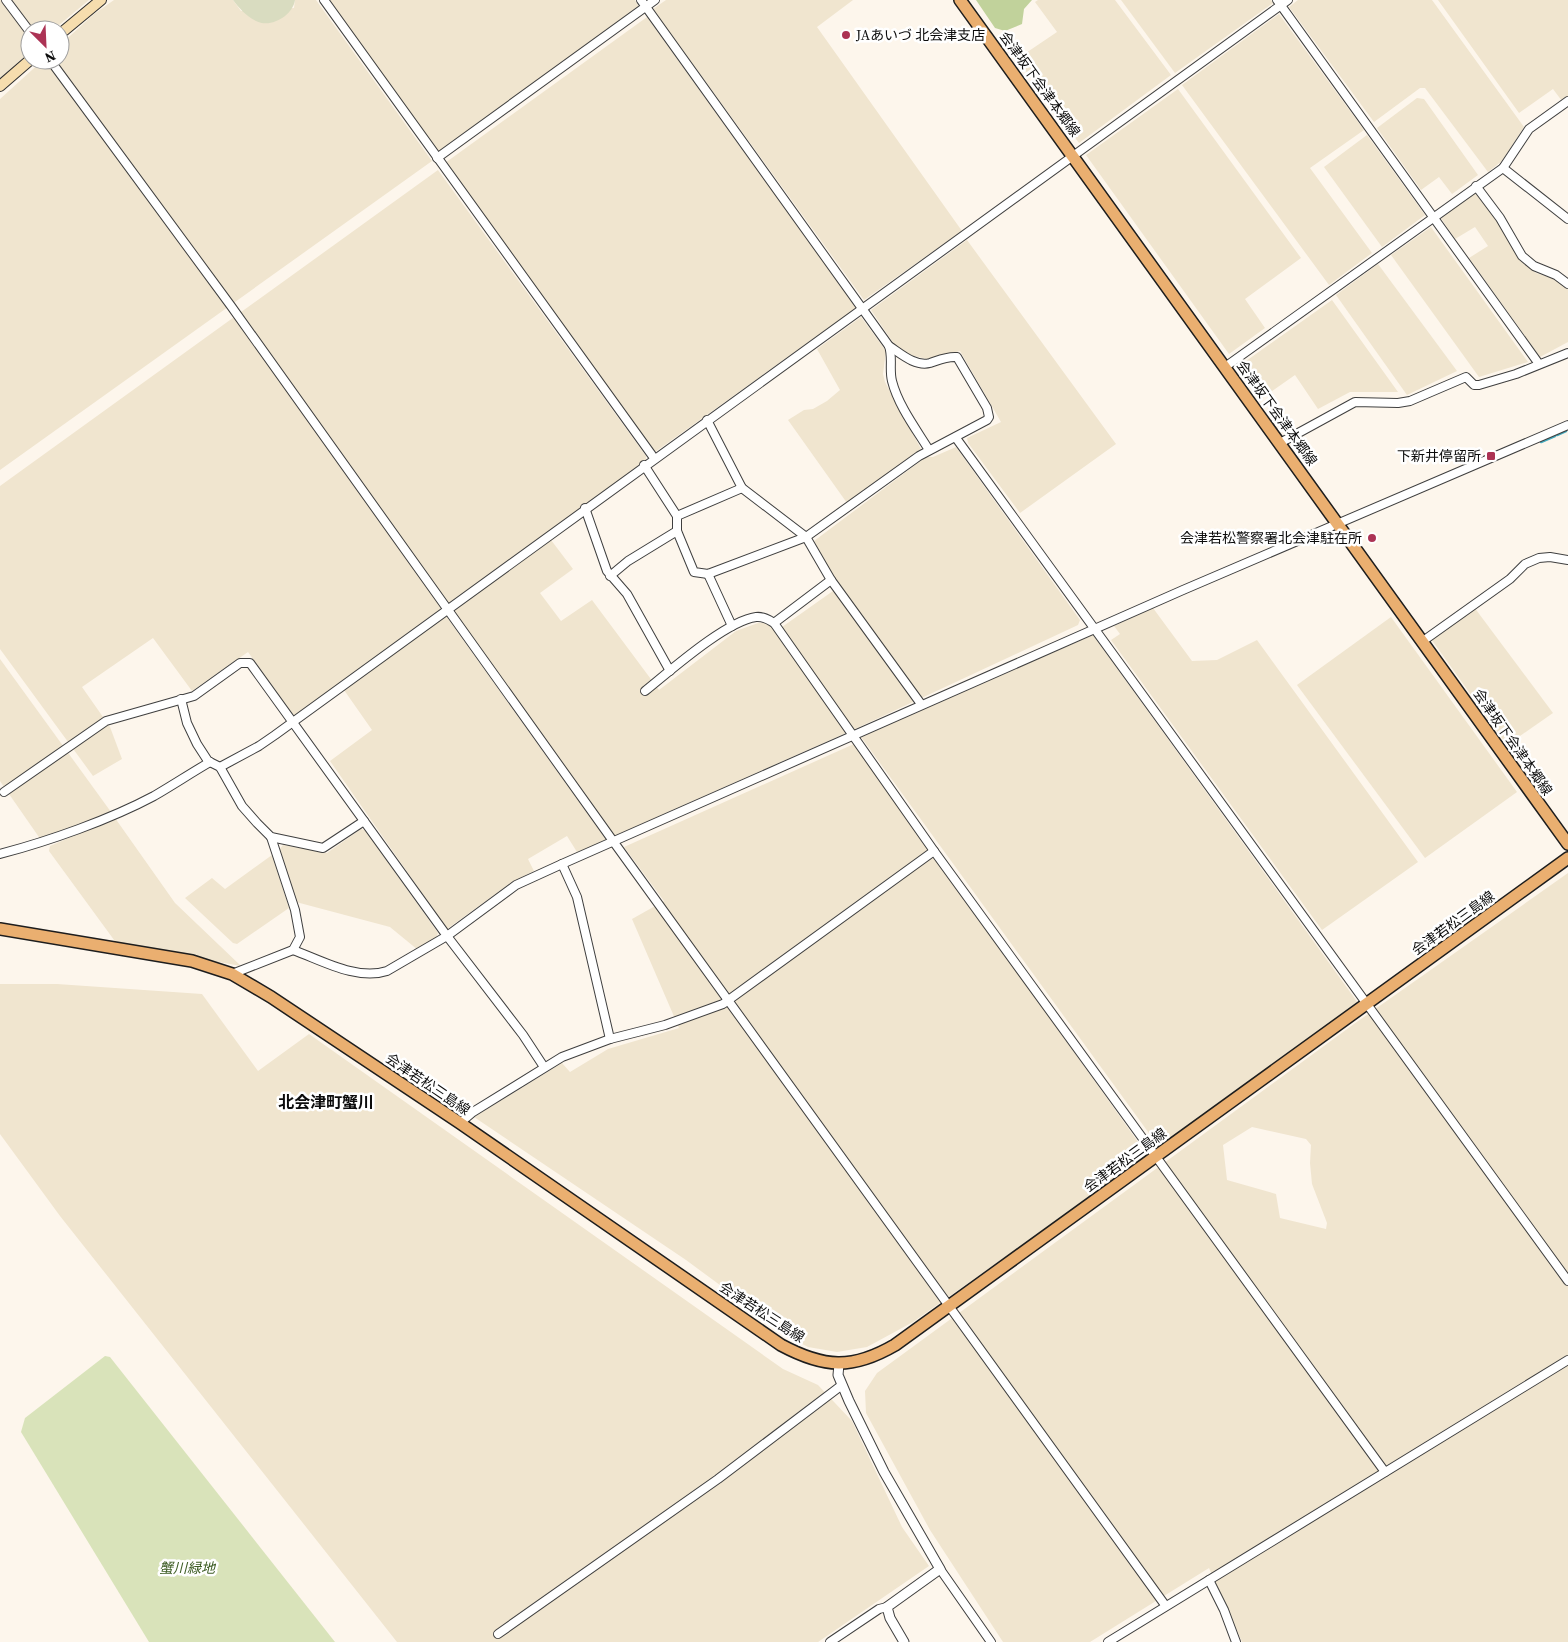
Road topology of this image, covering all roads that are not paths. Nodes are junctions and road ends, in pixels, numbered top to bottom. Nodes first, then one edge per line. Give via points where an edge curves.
1 (6, 0) edge
2 (101, 0) edge
3 (324, 0) edge
4 (655, 0) edge
5 (960, 0) edge
6 (1288, 0) edge
7 (643, 3) edge
8 (1279, 3) edge
9 (21, 20) edge
10 (70, 26) edge
11 (20, 69) edge
12 (57, 70) edge
13 (0, 86) edge
14 (1568, 101) edge
15 (1074, 156) junction
16 (437, 158) junction
17 (1503, 168) junction
18 (1476, 186) junction
19 (1434, 218) junction
20 (1568, 219) edge
21 (1568, 284) edge
22 (862, 307) junction
23 (889, 346) junction
24 (1568, 353) edge
25 (1539, 364) junction
26 (1225, 367) junction
27 (707, 420) junction
28 (1567, 428) edge
29 (956, 438) junction
30 (1280, 443) junction
31 (929, 450) junction
32 (654, 458) junction
33 (644, 465) junction
34 (742, 488) junction
35 (585, 508) junction
36 (677, 516) junction
37 (1337, 524) junction
38 (677, 531) junction
39 (806, 537) junction
40 (1568, 560) edge
41 (708, 574) junction
42 (610, 576) junction
43 (831, 580) junction
44 (446, 609) junction
45 (774, 623) junction
46 (732, 626) junction
47 (1095, 628) junction
48 (1423, 641) junction
49 (670, 671) junction
50 (645, 691) dead end
51 (181, 699) junction
52 (921, 704) junction
53 (292, 721) junction
54 (853, 735) junction
55 (210, 762) junction
56 (220, 767) junction
57 (4, 792) dead end
58 (364, 821) junction
59 (271, 837) junction
60 (613, 842) junction
61 (1568, 844) edge
62 (934, 851) junction
63 (0, 854) edge
64 (1568, 858) edge
65 (562, 864) junction
66 (0, 929) edge
67 (447, 936) junction
68 (293, 950) junction
69 (232, 974) junction
70 (729, 1000) junction
71 (1366, 1003) junction
72 (610, 1038) junction
73 (544, 1067) junction
74 (460, 1123) junction
75 (1155, 1157) junction
76 (1568, 1282) edge
77 (948, 1306) junction
78 (1568, 1360) edge
79 (839, 1364) junction
80 (842, 1385) junction
81 (1385, 1472) junction
82 (940, 1569) junction
83 (1209, 1580) junction
84 (1165, 1605) junction
85 (887, 1607) junction
86 (498, 1634) dead end
87 (830, 1642) edge
88 (904, 1642) edge
89 (991, 1642) edge
90 (1108, 1642) edge
91 (1236, 1642) edge

1 - 9 street
2 - 10 main road
3 - 16 street
4 - 7 street
5 - 15 main road, 会津坂下会津本郷線
6 - 8 street
7 - 16 street
7 - 22 street
8 - 15 street
8 - 19 street
11 - 13 main road
12 - 44 street via 231,306
14 - 17 street via 1529,129
15 - 22 street
15 - 26 main road, 会津坂下会津本郷線
16 - 32 street
17 - 18 street
17 - 20 street
18 - 19 street
18 - 21 street via 1522,256 1540,270 1556,275
19 - 25 street
19 - 26 street
22 - 23 street
22 - 27 street
23 - 29 street via 920,364 957,357 989,417
23 - 31 street via 892,382
24 - 25 street via 1562,358
25 - 30 street via 1479,385 1474,385 1466,377 1410,401 1355,402
26 - 30 main road, 会津坂下会津本郷線
27 - 32 street
27 - 34 street
28 - 37 street
29 - 31 street
29 - 47 street
30 - 37 main road, 会津坂下会津本郷線
31 - 39 street
32 - 33 street
33 - 35 street
33 - 36 street
34 - 36 street
34 - 39 street
35 - 42 street
35 - 44 street
36 - 38 street
37 - 47 street
37 - 48 main road, 会津坂下会津本郷線
38 - 41 street via 694,572
38 - 42 street
39 - 41 street
39 - 43 street
40 - 48 street via 1539,558 1525,564 1510,579
41 - 46 street
42 - 49 street via 632,601
43 - 45 street
43 - 52 street
44 - 53 street
44 - 60 street
45 - 46 street via 757,617
45 - 54 street
46 - 49 street
47 - 52 street
47 - 71 street
48 - 61 main road, 会津坂下会津本郷線
49 - 50 street
51 - 53 street via 194,696 240,663 250,663
51 - 55 street via 194,737
51 - 57 street via 106,721
52 - 54 street
53 - 56 street via 259,746
53 - 58 street
54 - 60 street
54 - 62 street
55 - 56 street
55 - 63 street via 153,796 122,810 39,843
56 - 59 street via 242,806
58 - 59 street via 323,848
58 - 67 street
59 - 68 street via 295,910 300,936
60 - 65 street
60 - 70 street
62 - 70 street
62 - 75 street
64 - 71 main road, 会津若松三島線
65 - 67 street via 516,885
65 - 72 street via 577,897
66 - 69 main road, 会津若松三島線 via 192,961
67 - 68 street via 378,974 342,968
67 - 73 street via 524,1035
68 - 69 street
69 - 74 main road, 会津若松三島線
70 - 72 street via 665,1026
70 - 77 street
71 - 75 main road, 会津若松三島線
71 - 76 street
72 - 73 street
73 - 74 street
74 - 79 main road, 会津若松三島線 via 781,1345 805,1358
75 - 77 main road, 会津若松三島線
75 - 81 street
77 - 79 main road, 会津若松三島線 via 882,1353
77 - 84 street
78 - 81 street
79 - 80 street via 838,1376
80 - 82 street via 884,1472
80 - 86 street via 718,1479
81 - 83 street
82 - 85 street
82 - 89 street
83 - 84 street
83 - 91 street
84 - 90 street
85 - 87 street
85 - 88 street

